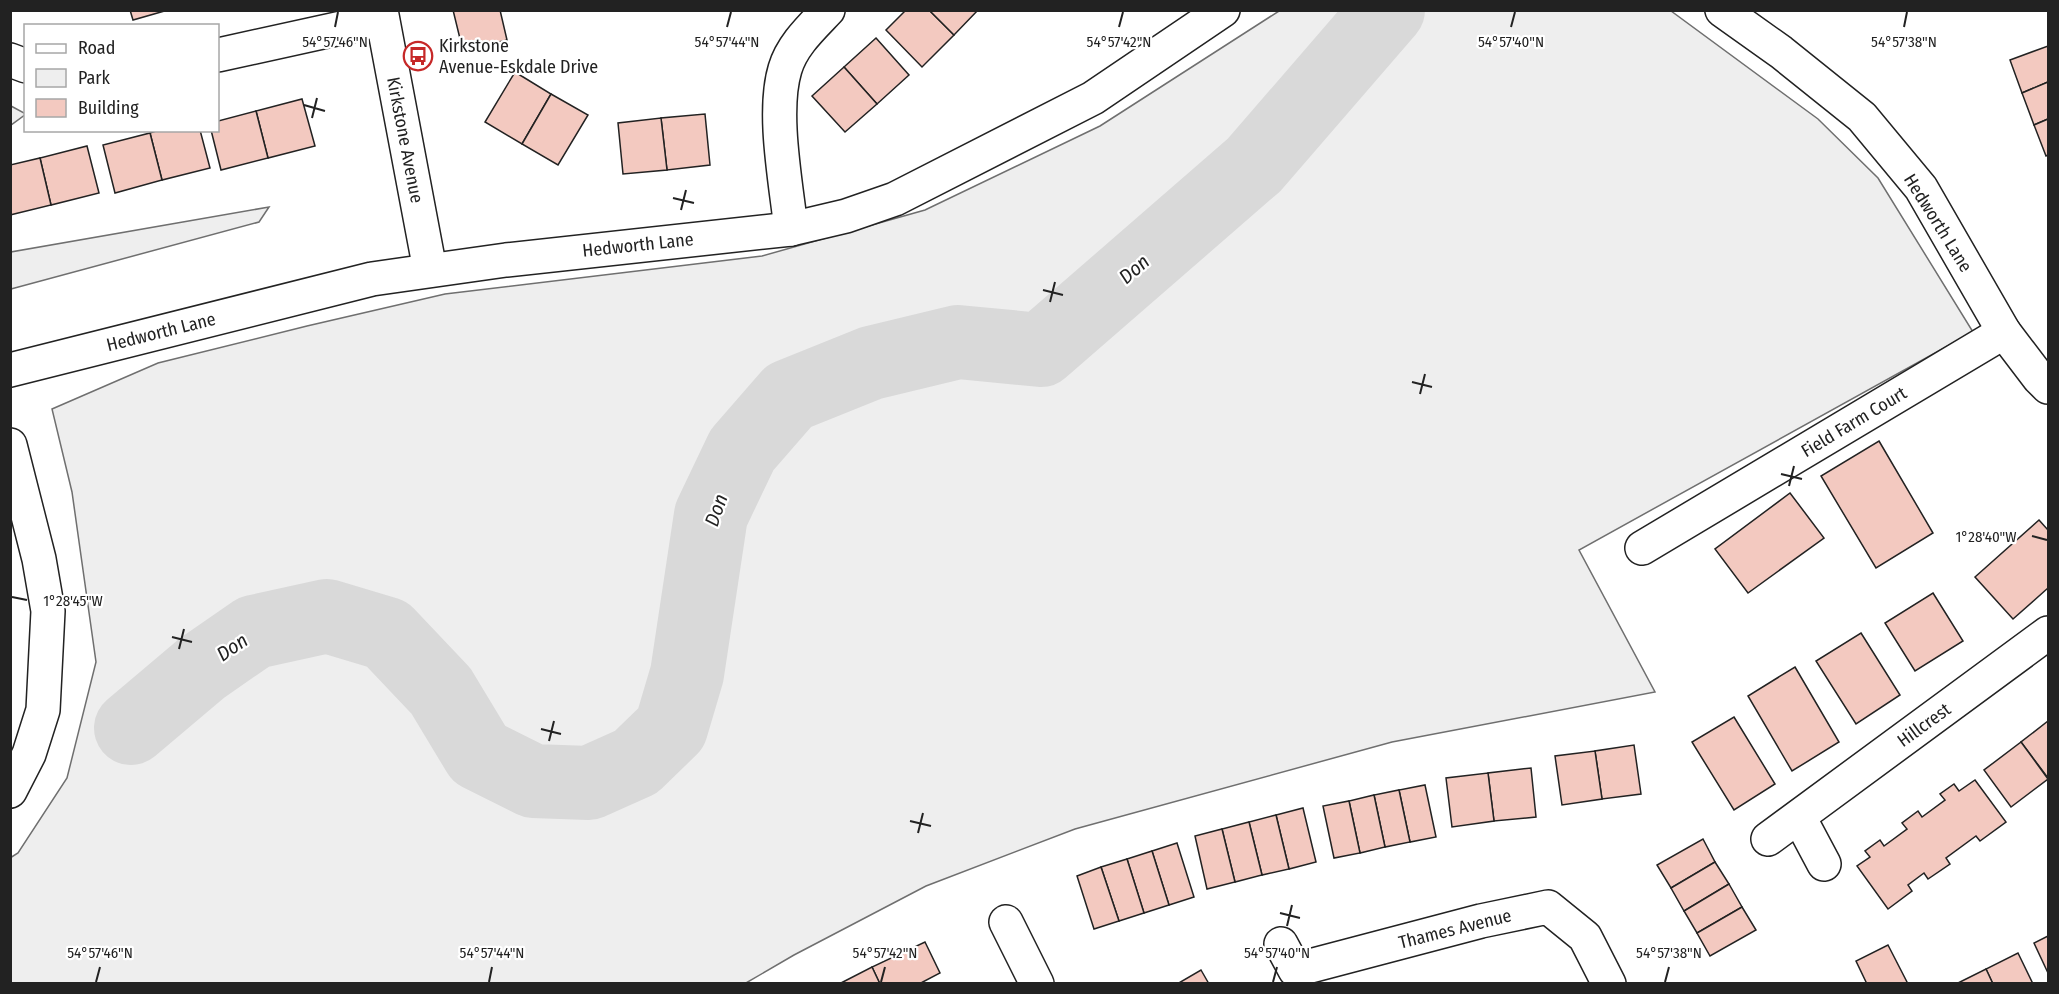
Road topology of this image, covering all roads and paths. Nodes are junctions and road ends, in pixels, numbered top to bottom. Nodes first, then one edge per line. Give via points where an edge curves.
1 (828, 10) edge
2 (1223, 10) edge
3 (1722, 10) edge
4 (382, 15) edge
5 (219, 55) edge
6 (791, 229) junction
7 (430, 270) junction
8 (2004, 332) junction
9 (10, 370) edge
10 (2049, 387) edge
11 (10, 445) edge
12 (1642, 548) dead end
13 (2049, 633) edge
14 (10, 791) edge
15 (1799, 817) junction
16 (1768, 839) dead end
17 (1824, 864) dead end
18 (1006, 922) dead end
19 (1281, 944) dead end
20 (1037, 984) edge
21 (1609, 984) edge

1 - 6 street via 798,44 785,68 780,120
2 - 6 street, Hedworth Lane via 1093,98 916,188 846,216
3 - 8 street, Hedworth Lane via 1862,117 1921,188
4 - 5 street
4 - 7 street, Kirkstone Avenue
6 - 7 street, Hedworth Lane
7 - 9 street, Hedworth Lane via 372,279
8 - 10 street, Hedworth Lane
8 - 12 street, Field Farm Court
11 - 14 street via 48,611 43,710 29,754
13 - 15 street, Hillcrest
15 - 16 street, Hillcrest
15 - 17 street
18 - 20 street
19 - 21 street, Thames Avenue via 1295,970 1548,907 1585,937

